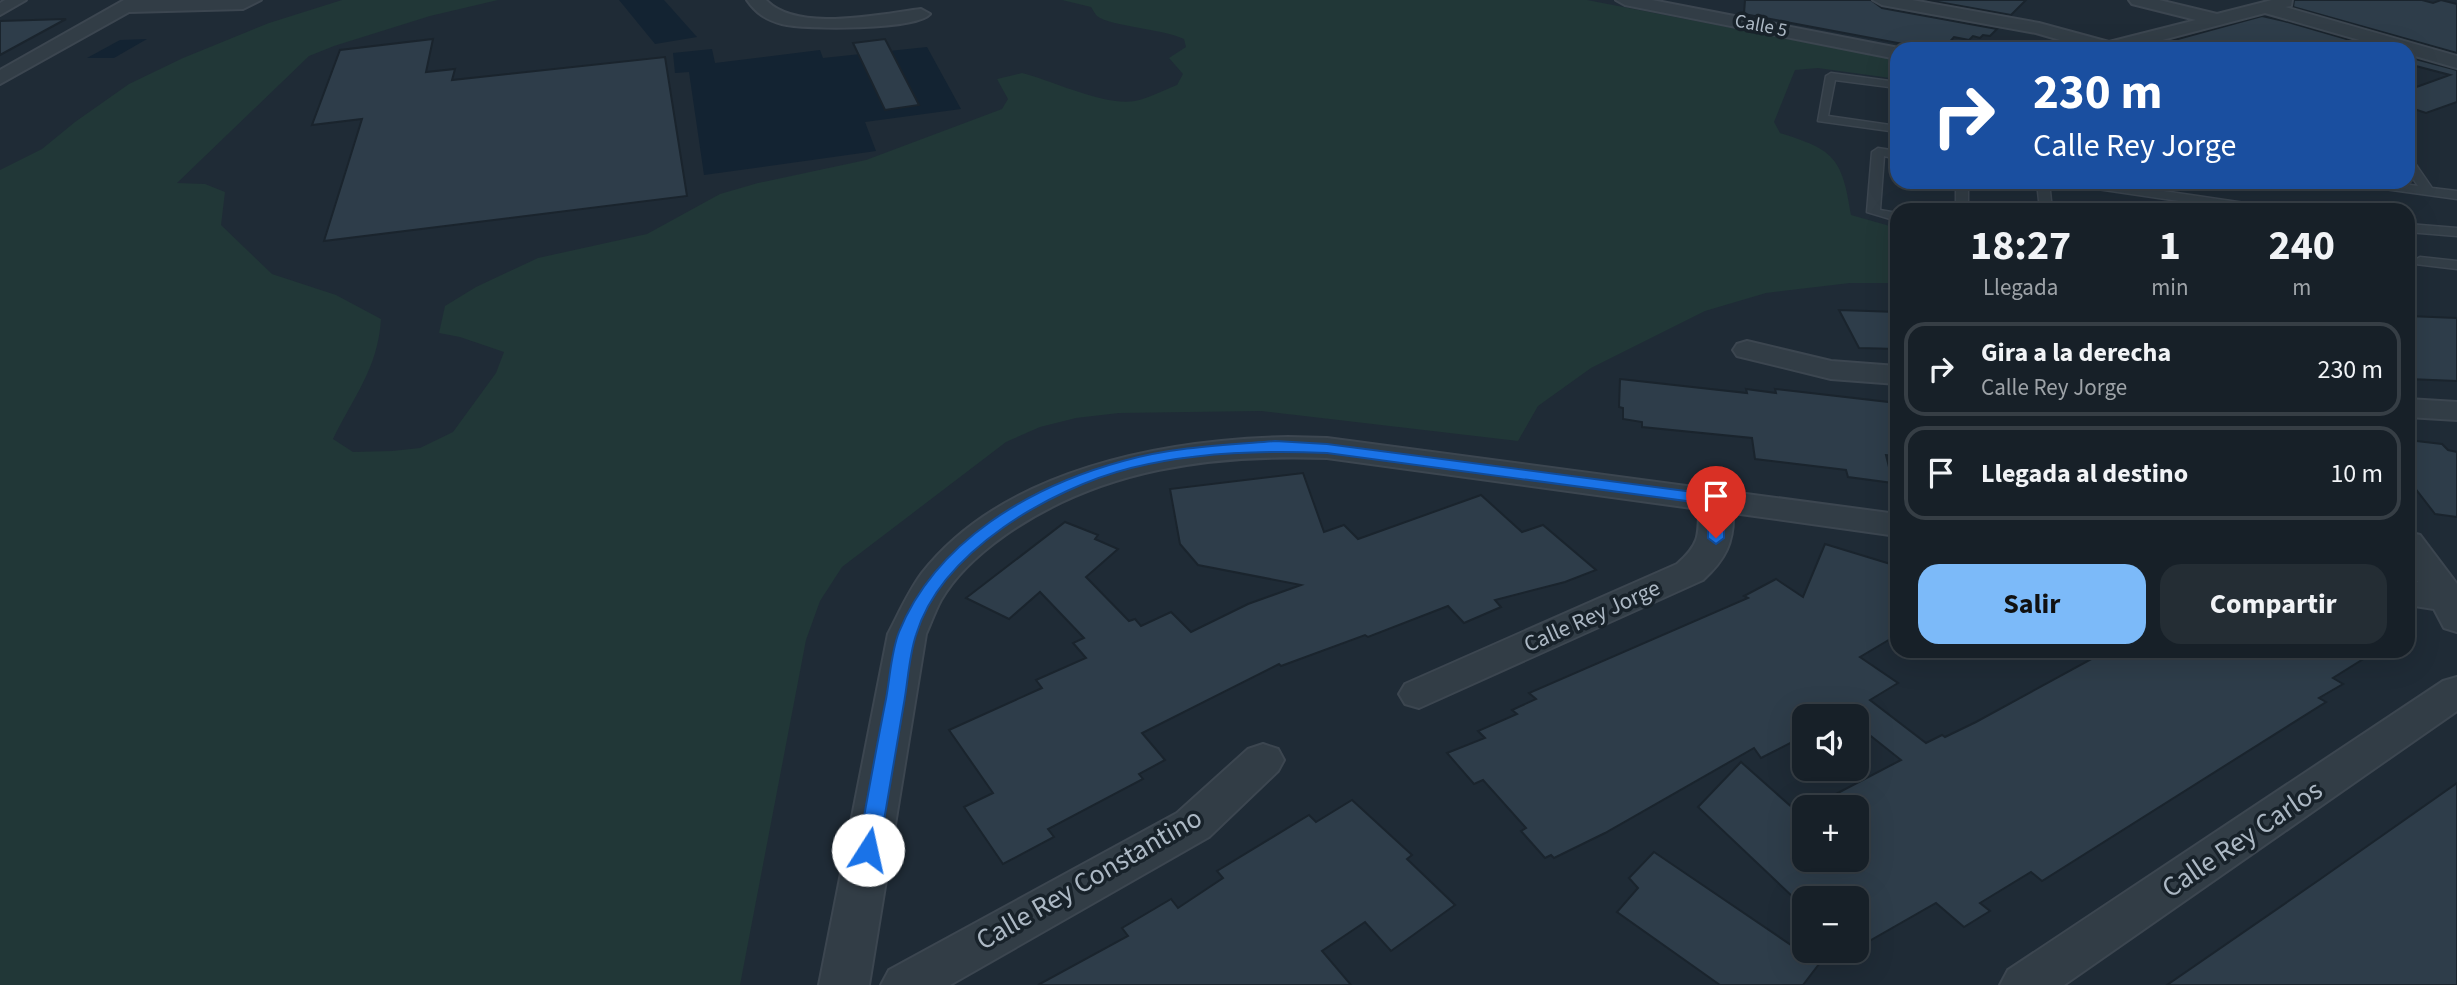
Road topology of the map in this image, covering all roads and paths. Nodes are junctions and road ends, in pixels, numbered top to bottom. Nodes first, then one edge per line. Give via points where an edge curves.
1 (17, 0) edge
2 (252, 0) edge
3 (755, 0) edge
4 (1625, 0) edge
5 (1882, 0) edge
6 (2138, 0) edge
7 (2291, 0) edge
8 (2163, 1) edge
9 (129, 3) edge
10 (2263, 7) junction
11 (0, 10) edge
12 (920, 14) dead end
13 (2217, 20) junction
14 (2084, 42) edge
15 (2134, 42) edge
16 (2385, 42) edge
17 (2415, 51) edge
18 (1890, 52) edge
19 (2448, 60) edge
20 (2415, 66) edge
21 (2, 75) edge
22 (1890, 84) edge
23 (1890, 128) edge
24 (1890, 154) edge
25 (2415, 172) edge
26 (2124, 189) edge
27 (2414, 189) edge
28 (2428, 191) junction
29 (2457, 195) edge
30 (2218, 203) edge
31 (1890, 215) edge
32 (2415, 229) edge
33 (2457, 232) edge
34 (2420, 261) dead end
35 (2457, 265) edge
36 (1747, 349) dead end
37 (1890, 374) edge
38 (2415, 408) edge
39 (2457, 411) edge
40 (1716, 500) junction
41 (1890, 523) edge
42 (2415, 553) edge
43 (2415, 595) edge
44 (2454, 606) edge
45 (2457, 691) edge
46 (1419, 694) dead end
47 (1263, 760) dead end
48 (844, 985) edge
49 (906, 985) edge
50 (2025, 985) edge

1 - 11 street
2 - 9 street via 243,4
3 - 12 street via 766,12 809,23
4 - 18 street, Calle 5
5 - 14 street via 2039,28
6 - 8 street
7 - 10 street
8 - 13 street
9 - 21 street
10 - 13 street
10 - 16 street
13 - 15 street
17 - 19 street
19 - 20 street
22 - 23 lane via 1830,76 1822,119
24 - 31 lane via 1878,152 1873,212
25 - 28 lane
26 - 30 lane
27 - 28 lane
28 - 29 lane
32 - 33 lane
34 - 35 lane
36 - 37 street via 1831,370
38 - 39 street
40 - 41 street
40 - 46 street, Calle Rey Jorge via 1716,538 1710,556 1690,572
40 - 48 street via 1475,466 1275,446 1126,464 1065,486 1012,514 975,540 944,571 907,634
42 - 44 street
43 - 44 street
45 - 50 street, Calle Rey Carlos
47 - 49 street, Calle Rey Constantino via 1193,825

